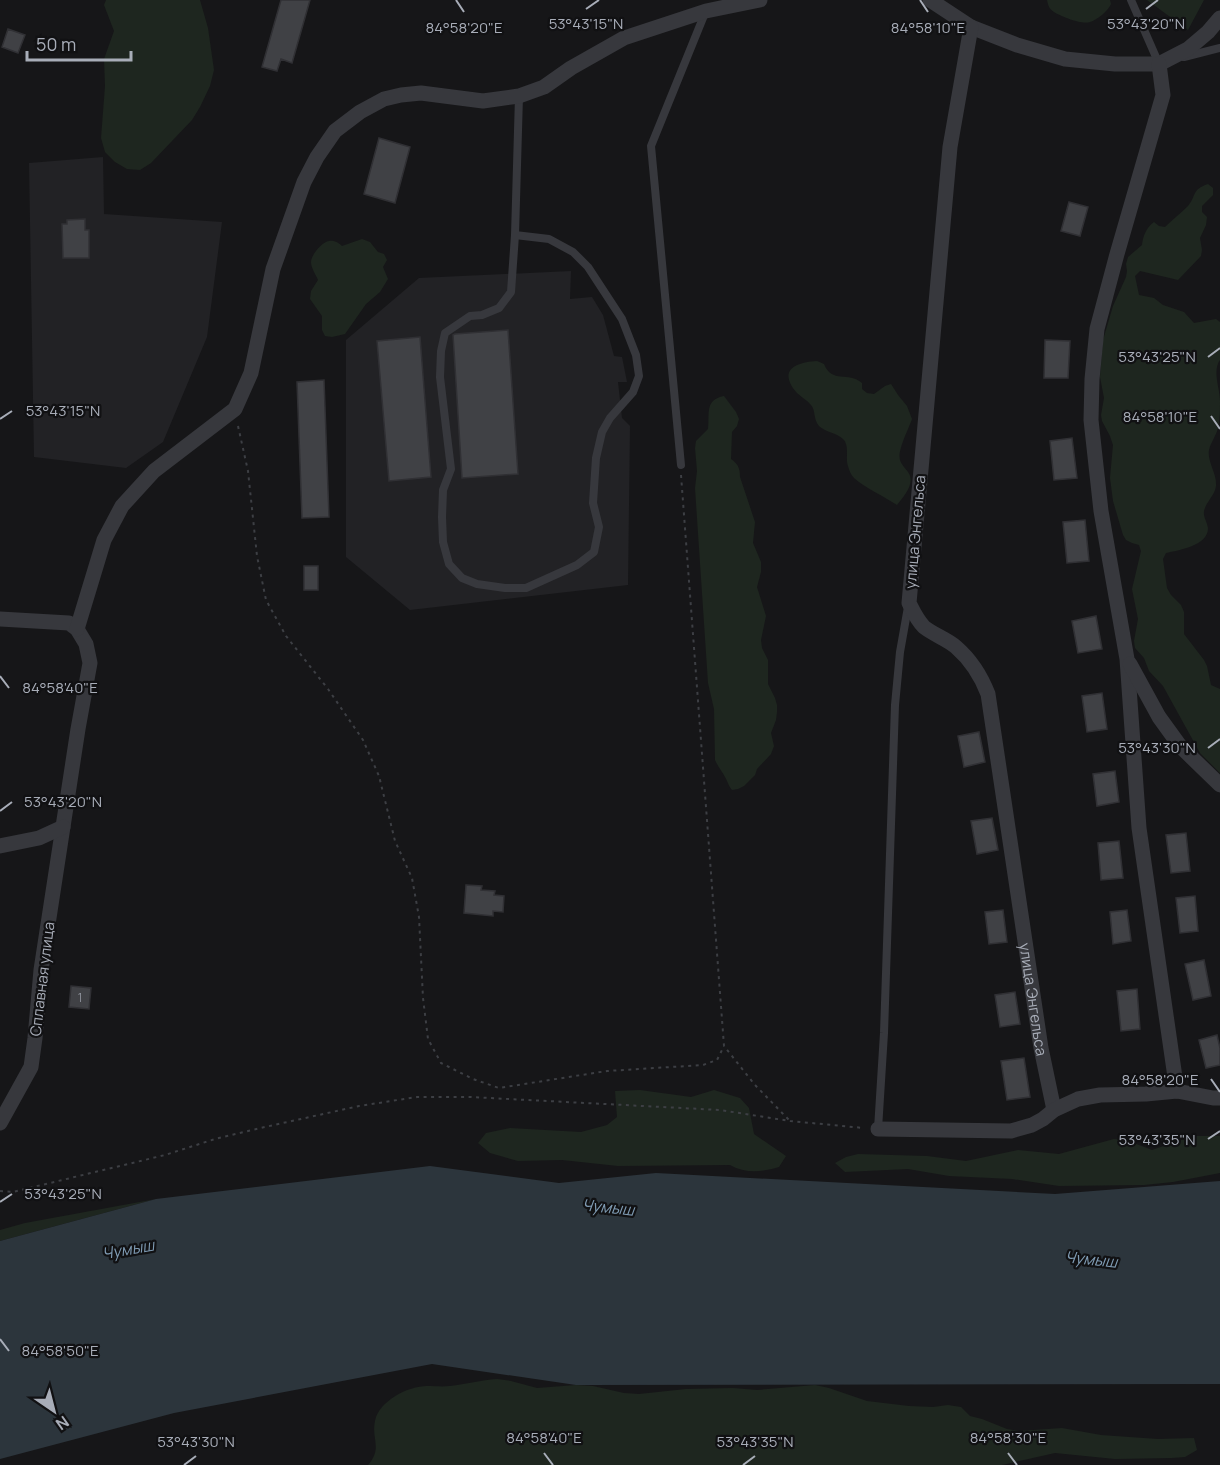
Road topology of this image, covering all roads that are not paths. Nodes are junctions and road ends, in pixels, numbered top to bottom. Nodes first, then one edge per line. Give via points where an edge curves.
1 (760, 0) edge
2 (930, 0) edge
3 (1131, 0) edge
4 (706, 11) junction
5 (1220, 18) edge
6 (971, 27) junction
7 (1220, 48) edge
8 (1159, 64) junction
9 (519, 96) junction
10 (515, 236) junction
11 (681, 465) road end
12 (909, 603) junction
13 (0, 619) edge
14 (77, 629) junction
15 (1127, 659) junction
16 (1220, 785) edge
17 (63, 827) junction
18 (0, 846) edge
19 (1177, 1091) junction
20 (1220, 1098) edge
21 (1054, 1110) junction
22 (0, 1123) edge
23 (878, 1130) joint

1 - 4 street
2 - 6 street
3 - 8 lane
4 - 9 street via 624,38 544,87
4 - 11 lane via 651,146
5 - 8 street via 1188,49
6 - 8 street via 1065,59
6 - 12 street, улица Энгельса via 950,147
7 - 8 lane
8 - 15 street via 1163,94 1097,329 1092,379 1091,420 1101,511
9 - 10 lane
9 - 14 street via 483,100 421,93 401,95 360,112 335,131 304,182 273,268 251,373 235,409 154,471 122,506 104,540
10 - 10 lane via 511,292 499,308 470,316 445,333 440,377 451,469 443,490 442,517 449,564 462,578 477,584 526,588 577,565 594,552 599,527 593,503 602,432 633,392 639,376 636,355 622,319 588,267 573,252 549,239
12 - 21 street, улица Энгельса via 924,626 956,646 974,666 988,694
12 - 23 lane via 894,705
13 - 14 street via 69,623
14 - 17 street, Сплавная улица via 86,644 90,663
15 - 16 street via 1180,746
15 - 19 street via 1139,828
17 - 18 street via 39,838
17 - 22 street, Сплавная улица via 31,1067
19 - 20 street
19 - 21 street via 1100,1095 1078,1099
21 - 23 street via 1032,1125 1011,1131

